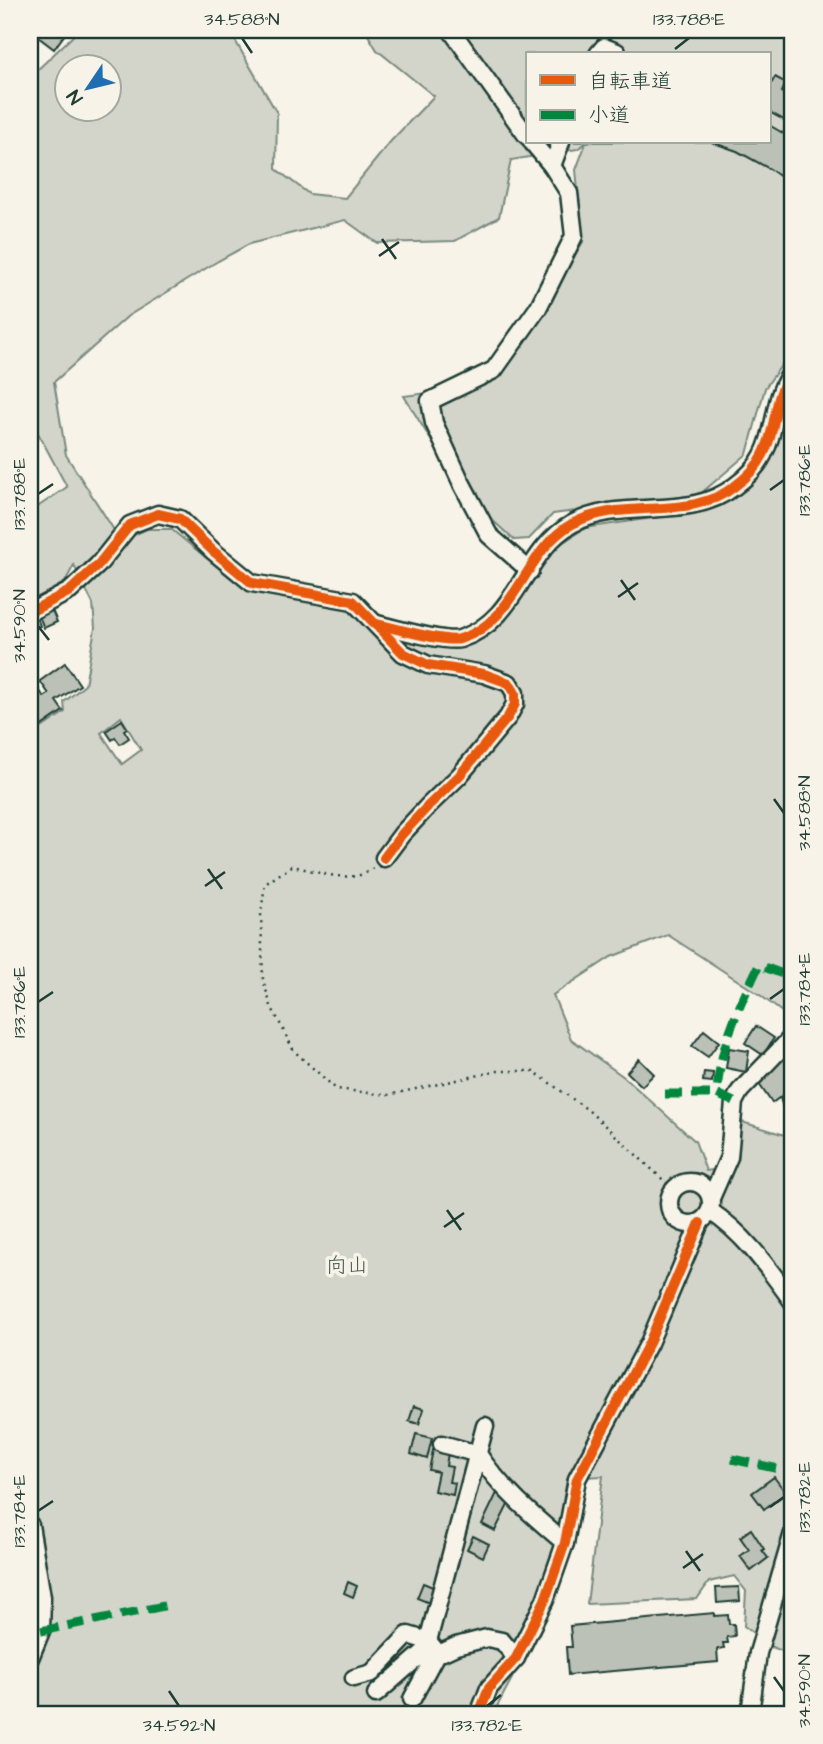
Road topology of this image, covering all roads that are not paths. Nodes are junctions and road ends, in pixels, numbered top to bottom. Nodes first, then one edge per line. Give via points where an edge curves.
1 (451, 30) edge
2 (600, 52) edge
3 (617, 52) edge
4 (526, 135) edge
5 (534, 144) edge
6 (560, 144) edge
7 (552, 166) junction
8 (793, 371) edge
9 (530, 571) junction
10 (30, 612) edge
11 (377, 624) junction
12 (384, 858) road end
13 (793, 1031) edge
14 (707, 1210) junction
15 (793, 1302) edge
16 (485, 1426) dead end
17 (442, 1444) dead end
18 (478, 1454) junction
19 (30, 1525) edge
20 (793, 1533) edge
21 (565, 1543) junction
22 (433, 1646) junction
23 (30, 1658) edge
24 (516, 1658) junction
25 (354, 1678) dead end
26 (376, 1694) dead end
27 (412, 1699) dead end
28 (479, 1714) edge
29 (753, 1714) edge

1 - 4 street
2 - 3 street via 604,47
5 - 7 street
6 - 7 street
7 - 9 street via 569,193 574,236 538,308 494,370 429,401 434,423 489,535
8 - 9 street via 779,397 765,453 734,487 716,499 693,505 622,510 573,523 555,536
9 - 11 street via 487,626 458,640
10 - 11 street via 70,591 130,525 158,514 180,519 252,583 352,601
11 - 12 street via 403,653 428,665 484,674 509,683 515,693 508,718
13 - 14 street via 734,1102 729,1157
14 - 14 street via 684,1224 676,1220 668,1205 673,1189 685,1182 698,1183 708,1192
14 - 15 street via 736,1230
14 - 21 street via 649,1343 577,1479
16 - 18 street
17 - 18 street
18 - 21 street via 491,1473
18 - 22 street
19 - 23 street via 42,1597 41,1631
20 - 29 street via 758,1653
21 - 24 street via 545,1600
22 - 24 street via 443,1652 487,1638 502,1641
22 - 25 street via 408,1635 372,1673
22 - 26 street
22 - 27 street
24 - 28 street via 489,1688

